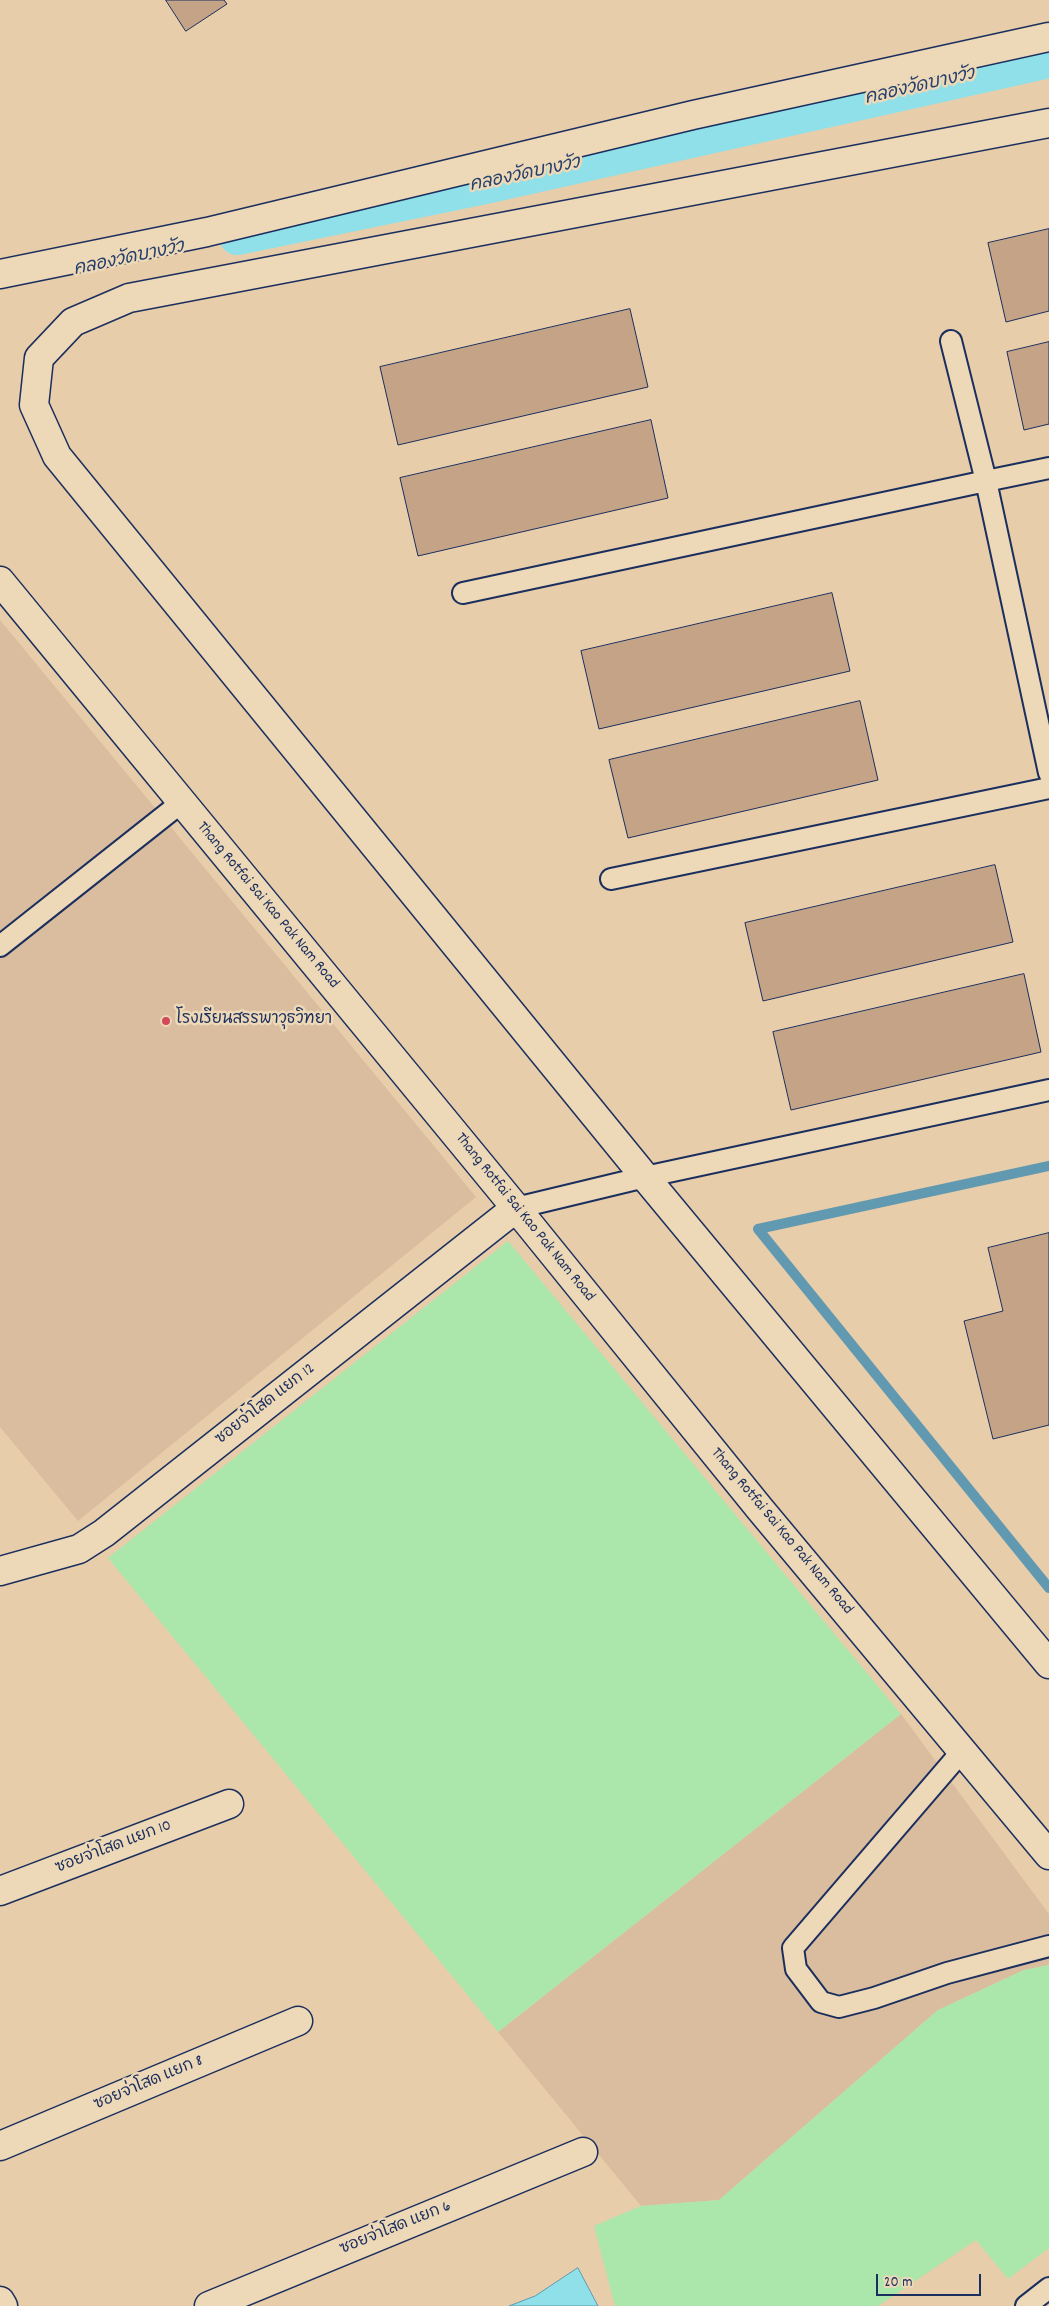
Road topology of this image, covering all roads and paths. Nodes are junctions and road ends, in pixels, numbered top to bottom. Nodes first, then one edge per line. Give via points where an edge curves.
1 (1049, 37) edge
2 (1049, 123) edge
3 (0, 274) edge
4 (951, 341) dead end
5 (1049, 468) edge
6 (986, 481) junction
7 (0, 582) edge
8 (463, 593) dead end
9 (1049, 773) edge
10 (1049, 788) edge
11 (182, 802) junction
12 (611, 879) dead end
13 (0, 946) edge
14 (1049, 1090) edge
15 (645, 1177) junction
16 (516, 1208) junction
17 (0, 1571) edge
18 (1049, 1664) edge
19 (963, 1750) junction
20 (229, 1804) dead end
21 (1049, 1855) edge
22 (0, 1891) edge
23 (1049, 1946) edge
24 (298, 2021) dead end
25 (0, 2146) edge
26 (583, 2152) dead end
27 (1049, 2288) edge
28 (0, 2302) edge
29 (3, 2306) edge
30 (209, 2306) edge
31 (1026, 2306) edge

1 - 3 street via 693,115 207,232
2 - 15 street via 129,298 74,322 39,358 34,405 56,456
4 - 6 lane
5 - 6 lane
6 - 8 lane
6 - 9 lane
7 - 11 street, Thang Rotfai Sai Kao Pak Nam Road
10 - 12 lane
11 - 13 lane
11 - 16 street, Thang Rotfai Sai Kao Pak Nam Road
14 - 15 lane
15 - 16 lane
15 - 18 street
16 - 17 street, ซอยจ่าโสด แยก 12 via 104,1533 79,1549
16 - 19 street, Thang Rotfai Sai Kao Pak Nam Road via 760,1509
19 - 21 street, Thang Rotfai Sai Kao Pak Nam Road
19 - 23 lane via 793,1948 796,1969 821,2002 839,2007 947,1973
20 - 22 street, ซอยจ่าโสด แยก 10
24 - 25 street, ซอยจ่าโสด แยก 8
26 - 30 street, ซอยจ่าโสด แยก 6
27 - 31 lane
28 - 29 street

